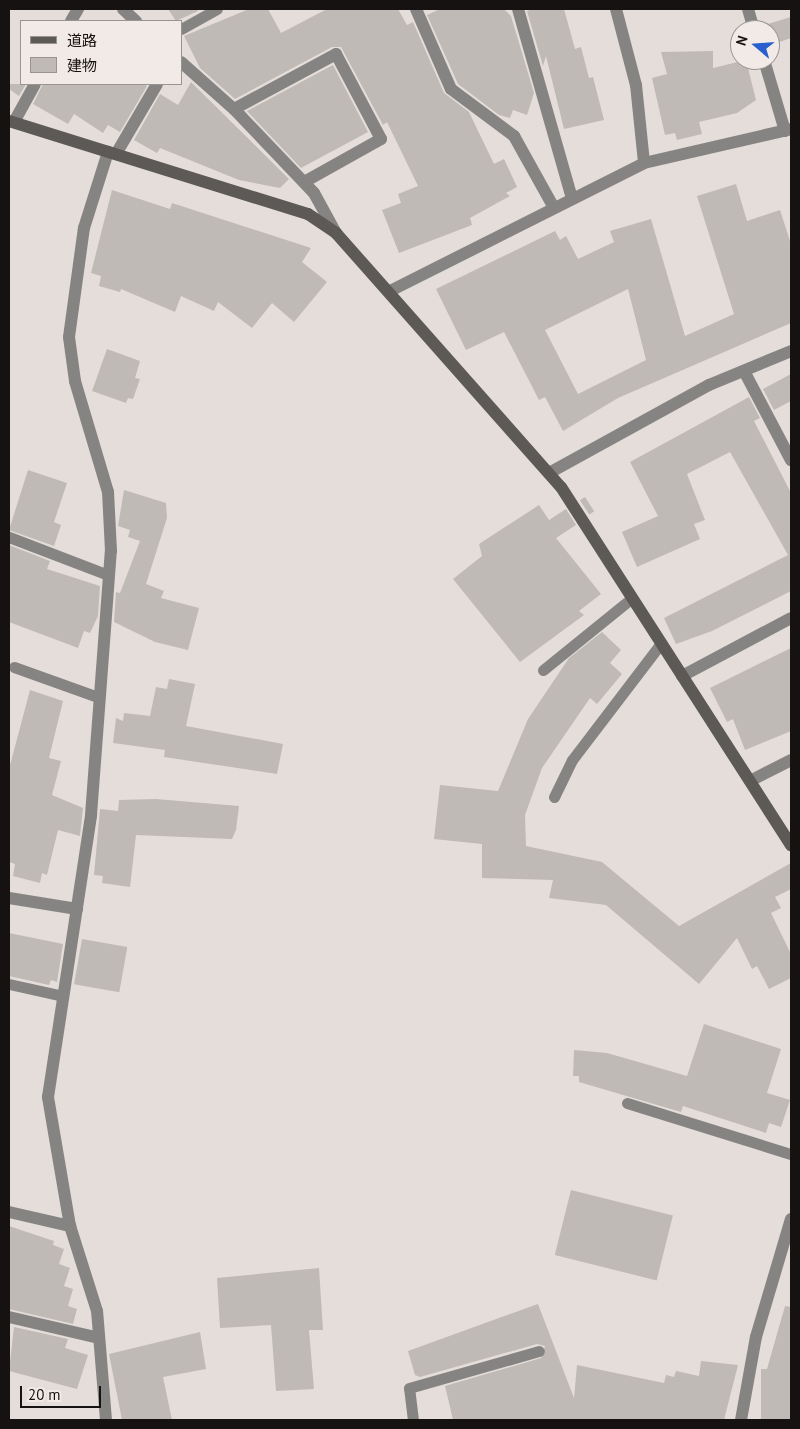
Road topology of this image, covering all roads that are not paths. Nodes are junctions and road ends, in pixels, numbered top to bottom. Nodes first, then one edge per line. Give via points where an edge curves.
1 (78, 9) edge
2 (123, 9) edge
3 (217, 9) edge
4 (416, 9) edge
5 (518, 9) edge
6 (616, 9) edge
7 (72, 20) edge
8 (135, 20) edge
9 (182, 28) edge
10 (182, 63) edge
11 (767, 70) edge
12 (34, 85) edge
13 (156, 85) edge
14 (234, 109) junction
15 (11, 121) edge
16 (788, 130) edge
17 (112, 153) junction
18 (644, 163) junction
19 (304, 182) junction
20 (572, 198) junction
21 (553, 206) junction
22 (336, 234) junction
23 (390, 291) junction
24 (791, 351) edge
25 (744, 371) junction
26 (791, 460) edge
27 (549, 473) junction
28 (9, 537) edge
29 (108, 575) junction
30 (632, 598) junction
31 (791, 618) edge
32 (661, 643) junction
33 (14, 667) dead end
34 (543, 670) dead end
35 (682, 676) junction
36 (98, 696) junction
37 (791, 760) edge
38 (750, 781) junction
39 (554, 797) dead end
40 (791, 845) edge
41 (9, 898) edge
42 (77, 909) junction
43 (9, 984) edge
44 (63, 996) junction
45 (627, 1103) dead end
46 (791, 1154) edge
47 (9, 1212) edge
48 (791, 1219) edge
49 (70, 1226) junction
50 (9, 1317) edge
51 (99, 1338) junction
52 (539, 1351) dead end
53 (106, 1420) edge
54 (413, 1420) edge
55 (741, 1420) edge

1 - 7 street
2 - 8 street
3 - 9 lane
4 - 21 street via 451,89 514,136
5 - 20 street
6 - 18 street via 636,85
10 - 14 street
11 - 16 street
12 - 15 street
13 - 17 street
14 - 19 street
14 - 19 street via 336,54 381,139
15 - 17 street
16 - 18 street
17 - 22 street via 308,214
17 - 29 street via 84,228 69,337 75,380 108,492
18 - 20 street
19 - 22 street
20 - 21 street
21 - 23 street
22 - 23 street
23 - 27 street
24 - 25 street
25 - 26 street
25 - 27 street via 709,385
27 - 30 street
28 - 29 lane
29 - 36 street
30 - 32 street
30 - 34 lane
31 - 35 street
32 - 35 street
32 - 39 lane via 572,760
33 - 36 lane
35 - 38 street
36 - 42 street via 91,815
37 - 38 street
38 - 40 street
41 - 42 street
42 - 44 street
43 - 44 lane
44 - 49 street via 48,1097
45 - 46 lane
47 - 49 street
48 - 55 street via 756,1337
49 - 51 street via 97,1311
50 - 51 street
51 - 53 street
52 - 54 lane via 409,1388

